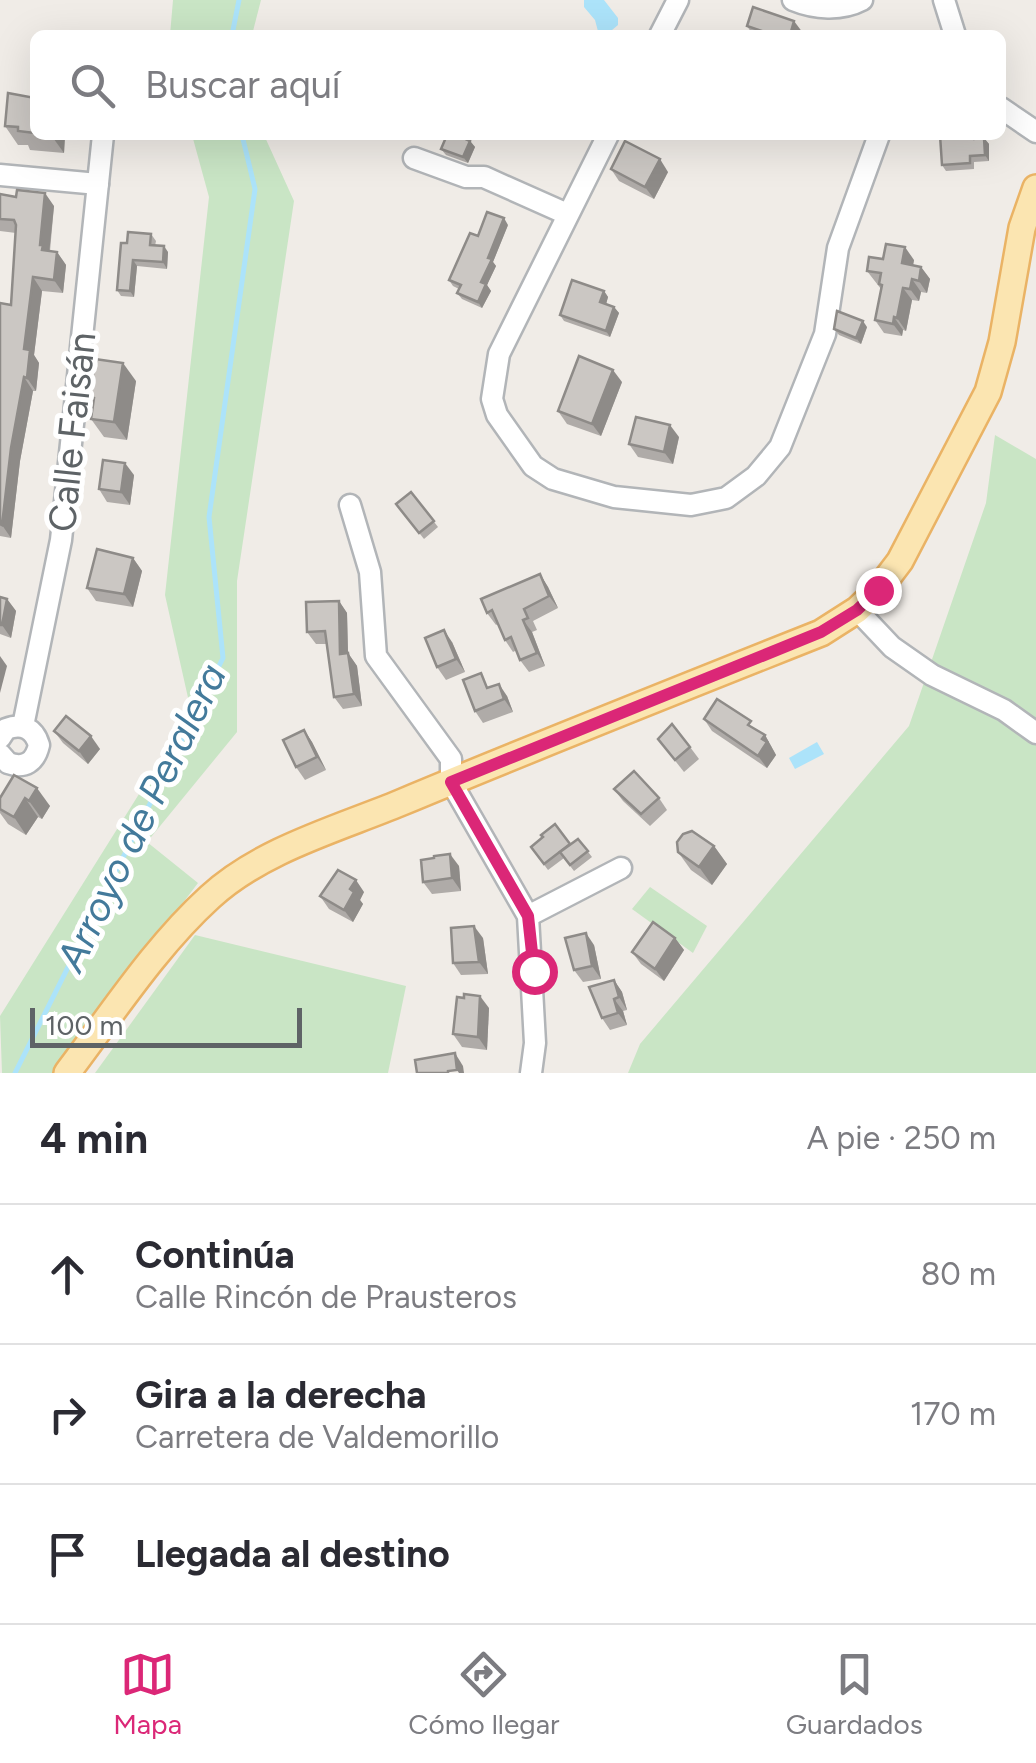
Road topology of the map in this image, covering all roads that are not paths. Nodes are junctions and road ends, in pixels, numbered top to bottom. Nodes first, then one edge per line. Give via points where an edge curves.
1 (678, 0) edge
2 (793, 0) edge
3 (862, 0) edge
4 (944, 0) edge
5 (663, 30) edge
6 (953, 30) edge
7 (1006, 111) edge
8 (1036, 132) edge
9 (102, 140) edge
10 (605, 140) edge
11 (877, 140) edge
12 (414, 158) dead end
13 (0, 175) edge
14 (98, 184) junction
15 (1036, 188) edge
16 (567, 214) junction
17 (350, 505) dead end
18 (857, 610) junction
19 (23, 726) junction
20 (1036, 734) edge
21 (0, 736) edge
22 (3, 764) edge
23 (451, 782) junction
24 (620, 868) dead end
25 (528, 916) junction
26 (67, 1073) edge
27 (531, 1073) edge

1 - 5 street
2 - 3 street via 827,8
4 - 6 street
7 - 8 street
9 - 14 street, Calle Faisán
10 - 16 street
11 - 16 street via 838,248 825,334 780,447 726,498 690,505 614,497 553,479 534,466 498,415 492,398 500,354
12 - 16 street via 466,177 484,176
13 - 14 street
14 - 19 street, Calle Faisán via 61,540
15 - 18 main road via 988,392 900,561
17 - 23 street via 370,572 376,656 451,760
18 - 20 street via 892,647 932,675 1004,710
18 - 23 main road via 821,632
19 - 21 street
19 - 22 street, Calle Faisán via 36,737 37,753 25,765
23 - 25 street
23 - 26 main road via 287,850 210,896
24 - 25 street
25 - 27 street

